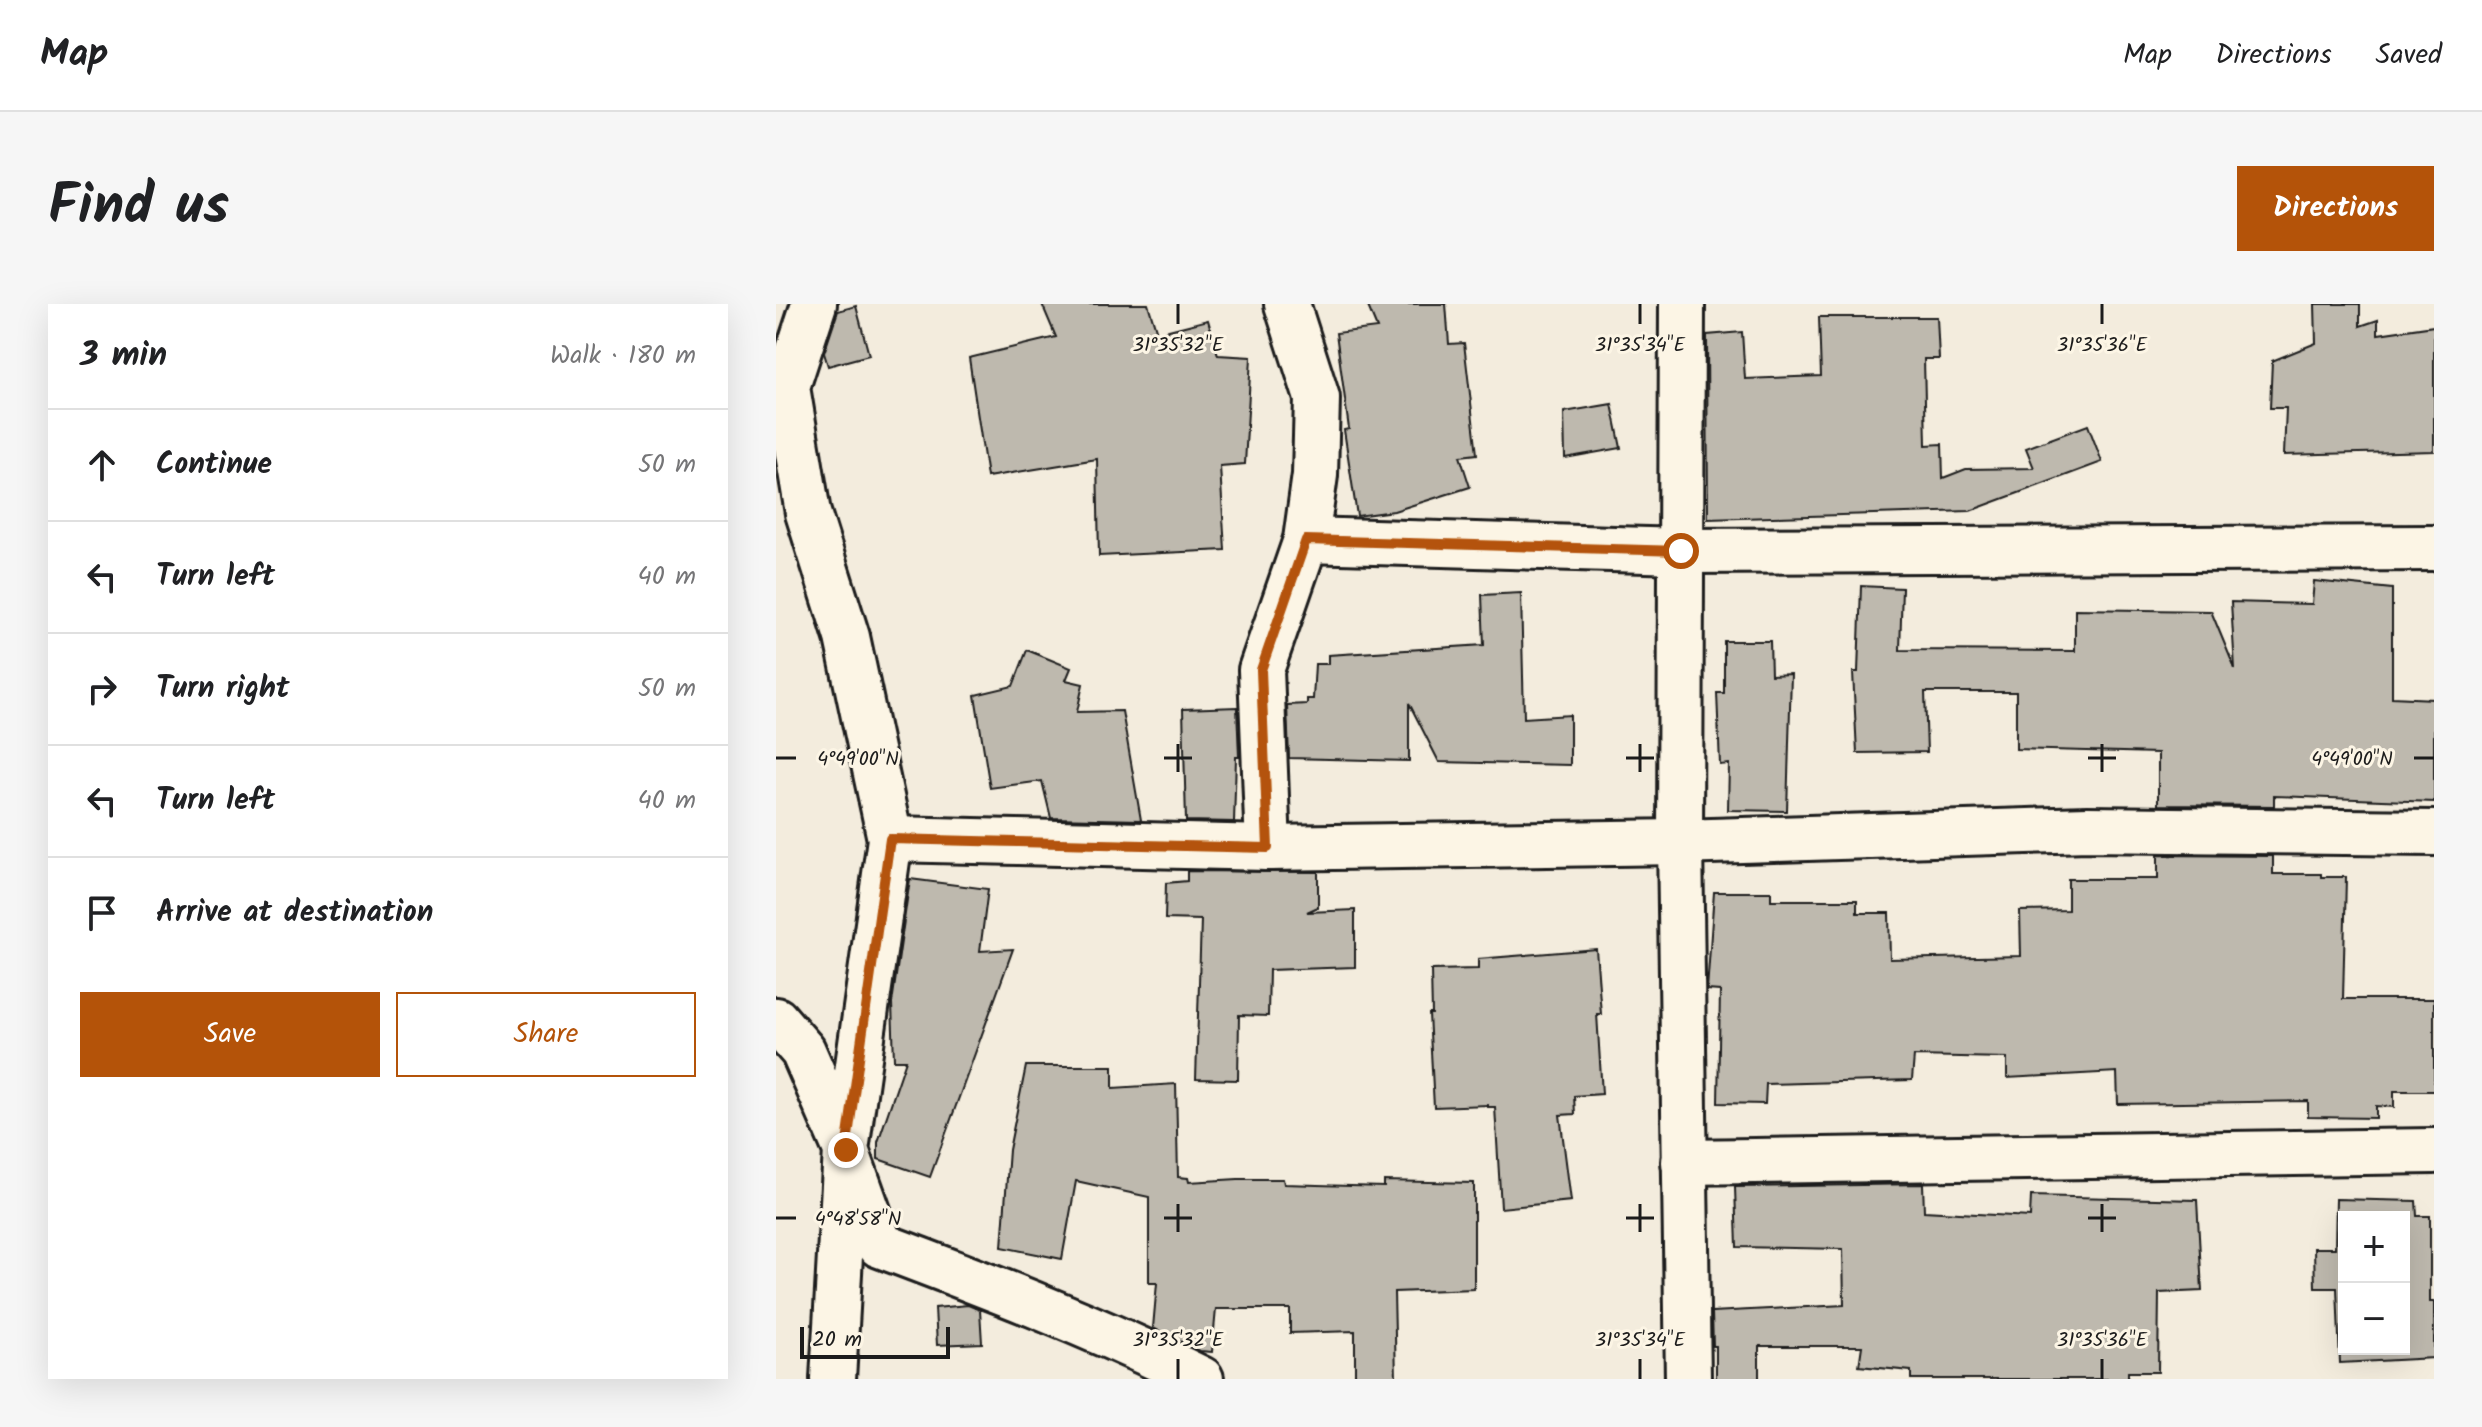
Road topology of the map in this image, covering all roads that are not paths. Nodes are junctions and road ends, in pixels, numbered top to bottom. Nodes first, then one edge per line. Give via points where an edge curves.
1 (814, 304) edge
2 (1287, 304) edge
3 (1682, 304) edge
4 (1306, 540) junction
5 (2434, 548) edge
6 (1681, 551) junction
7 (2434, 833) edge
8 (890, 839) junction
9 (1680, 842) junction
10 (1268, 848) junction
11 (776, 1020) edge
12 (846, 1150) junction
13 (2434, 1151) edge
14 (1684, 1162) junction
15 (833, 1379) edge
16 (1201, 1379) edge
17 (1688, 1379) edge

1 - 8 street via 787,387 808,513 847,637
2 - 4 street via 1317,398
3 - 6 street
4 - 6 street
4 - 10 street via 1261,670
5 - 6 street
6 - 9 street
7 - 9 street via 2088,829
8 - 10 street
8 - 12 street
9 - 10 street
9 - 14 street
11 - 12 street via 803,1051
12 - 15 street
12 - 16 street via 880,1245 1034,1303
13 - 14 street
14 - 17 street

